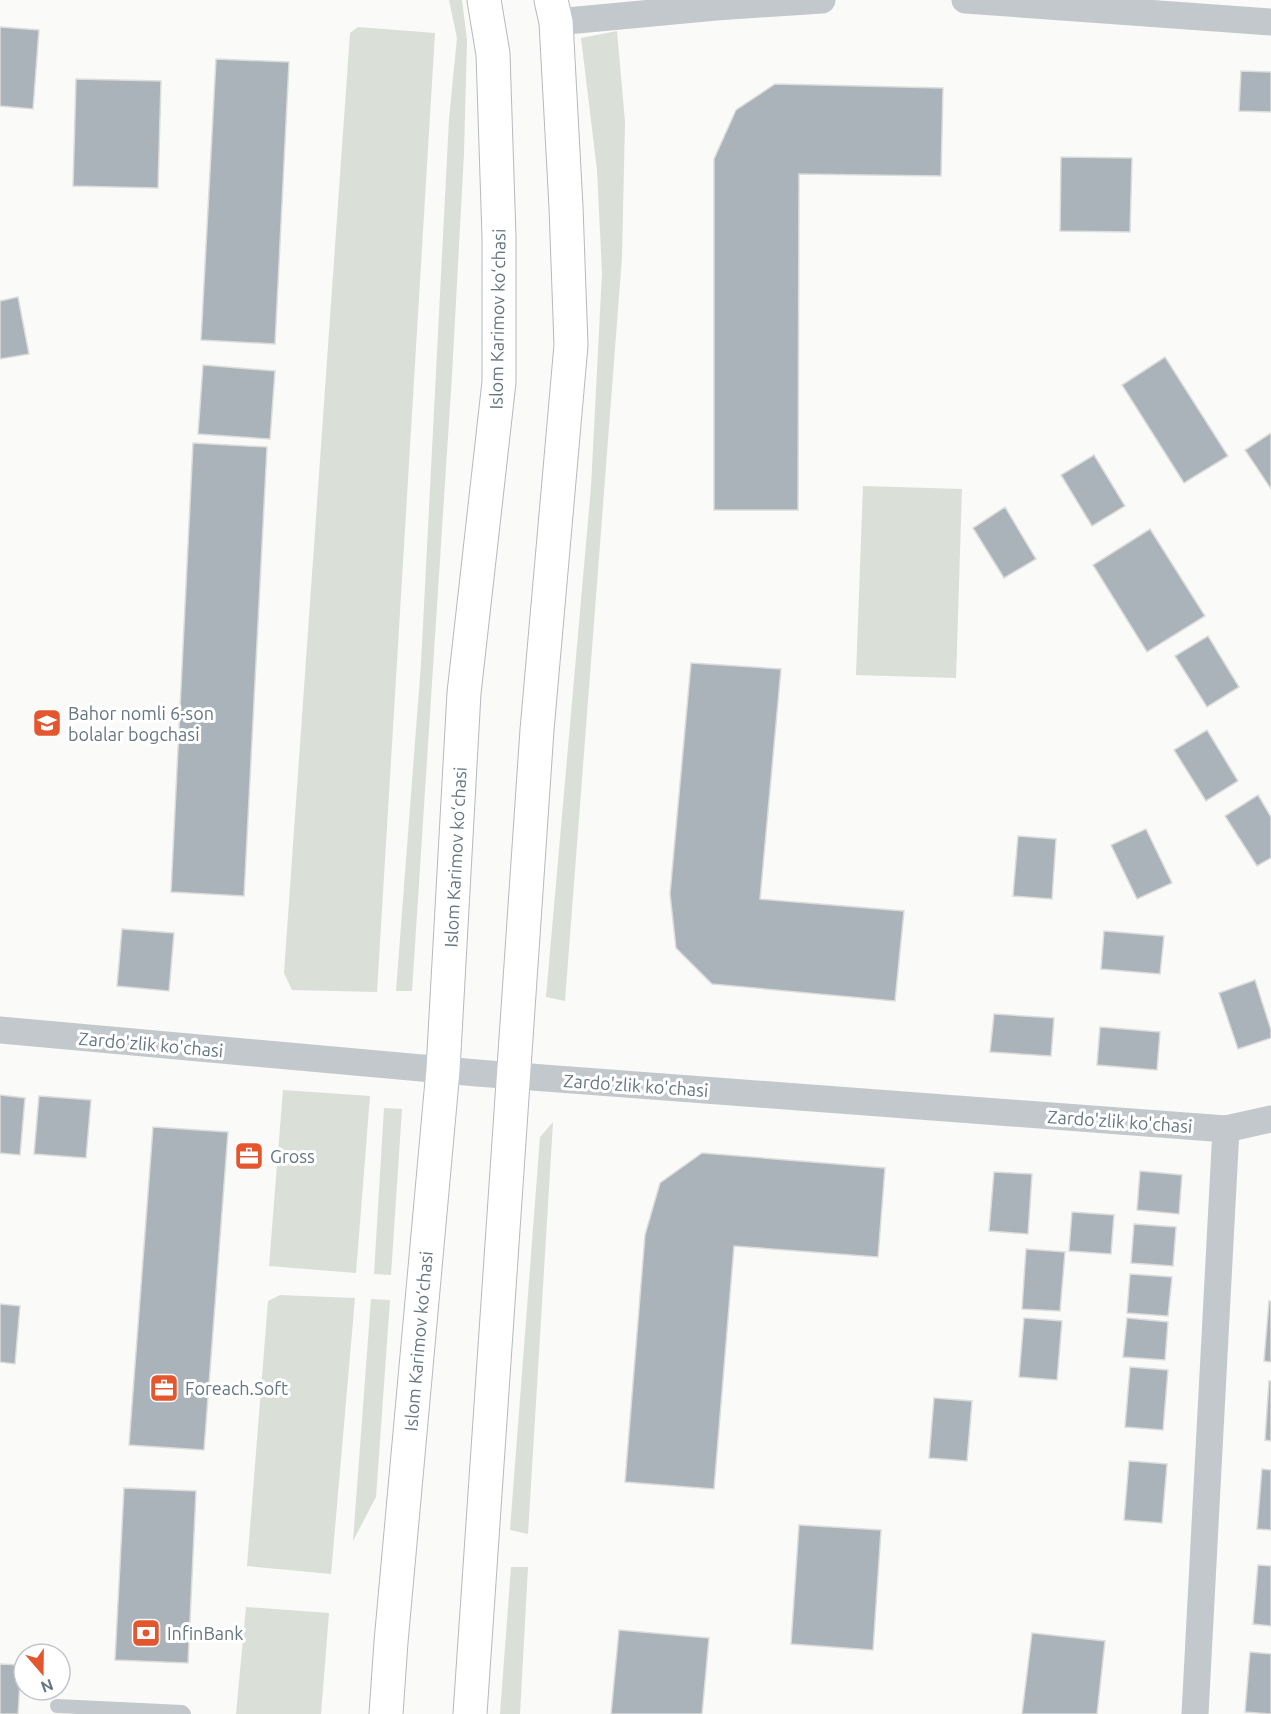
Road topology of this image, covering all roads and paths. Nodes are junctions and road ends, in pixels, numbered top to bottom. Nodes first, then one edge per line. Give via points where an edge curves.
1 (484, 0) edge
2 (822, 0) edge
3 (966, 0) edge
4 (553, 11) edge
5 (1271, 22) edge
6 (0, 1030) edge
7 (443, 1070) junction
8 (515, 1076) junction
9 (1271, 1119) edge
10 (1226, 1129) junction
11 (57, 1706) dead end
12 (184, 1714) edge
13 (386, 1714) edge
14 (470, 1714) edge
15 (1195, 1714) edge

1 - 7 main road, Islom Karimov ko‘chasi via 493,54 499,382 464,693
2 - 4 street
3 - 5 street
4 - 8 main road via 571,345 537,730
6 - 7 street, Zardo'zlik ko'chasi
7 - 8 street, Zardo'zlik ko'chasi
7 - 13 main road, Islom Karimov ko‘chasi
8 - 10 street, Zardo'zlik ko'chasi
8 - 14 main road
9 - 10 street, Zardo'zlik ko'chasi
10 - 15 street
11 - 12 lane

